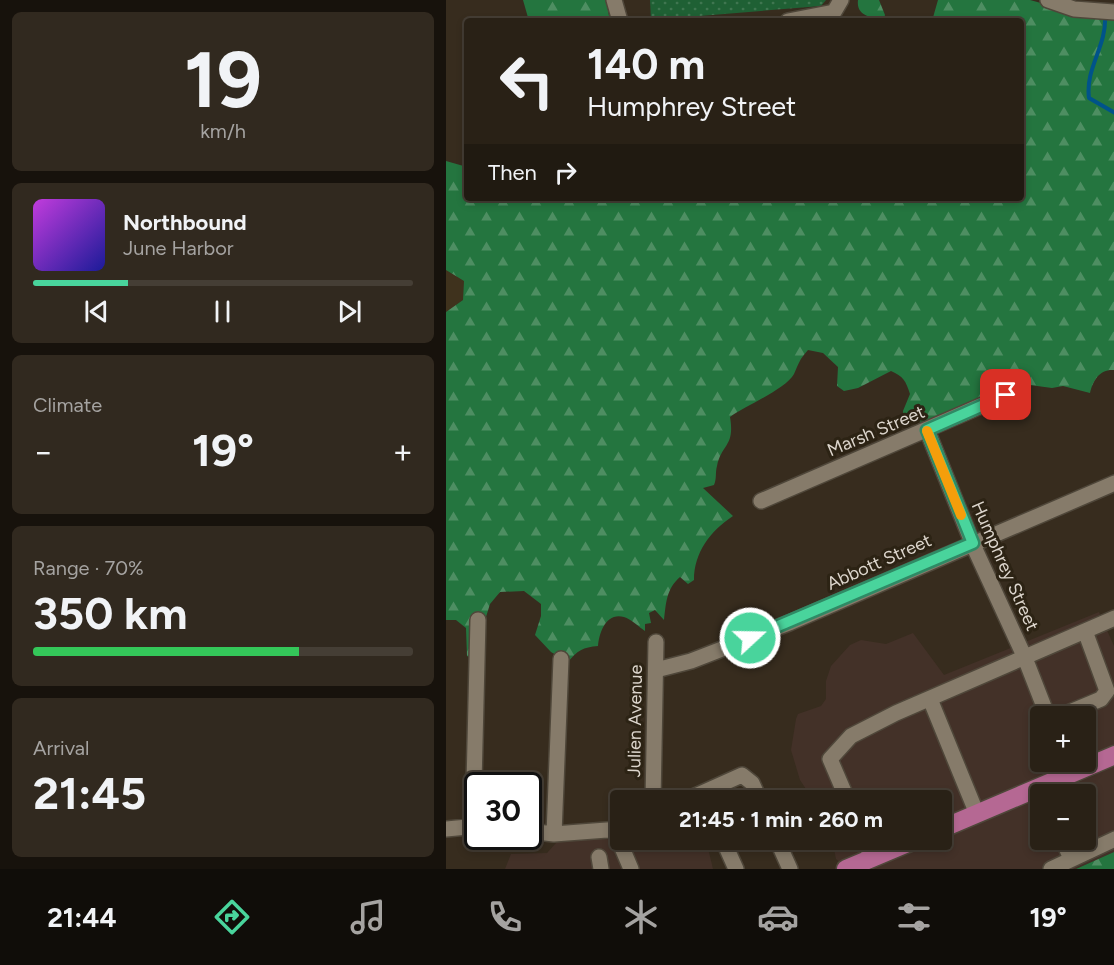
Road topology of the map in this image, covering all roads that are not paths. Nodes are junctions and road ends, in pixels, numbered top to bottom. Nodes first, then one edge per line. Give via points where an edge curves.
1 (614, 0) edge
2 (1048, 0) edge
3 (838, 6) edge
4 (1108, 11) edge
5 (619, 18) edge
6 (798, 18) edge
7 (1006, 395) dead end
8 (927, 430) junction
9 (1115, 483) edge
10 (761, 501) dead end
11 (973, 543) junction
12 (1115, 618) edge
13 (478, 620) dead end
14 (1085, 631) junction
15 (656, 642) dead end
16 (1025, 658) junction
17 (561, 659) dead end
18 (656, 670) junction
19 (930, 699) junction
20 (1044, 706) edge
21 (1084, 706) edge
22 (1115, 755) edge
23 (1096, 760) edge
24 (476, 772) edge
25 (1062, 772) edge
26 (1049, 784) edge
27 (653, 790) edge
28 (715, 790) edge
29 (755, 790) edge
30 (843, 790) edge
31 (1030, 795) edge
32 (977, 814) junction
33 (952, 824) edge
34 (464, 827) edge
35 (446, 829) edge
36 (610, 830) edge
37 (542, 833) edge
38 (554, 834) junction
39 (1115, 839) edge
40 (625, 850) edge
41 (727, 850) edge
42 (781, 850) edge
43 (868, 850) edge
44 (891, 850) edge
45 (1067, 850) edge
46 (872, 858) junction
47 (1071, 859) junction
48 (631, 869) edge
49 (736, 869) edge
50 (790, 869) edge
51 (846, 869) edge
52 (1050, 869) edge

1 - 5 street
2 - 4 street via 1074,9
3 - 6 street
7 - 8 street, Marsh Street
8 - 10 street, Marsh Street
8 - 11 street, Humphrey Street
9 - 11 street, Abbott Street
11 - 16 street, Humphrey Street
11 - 18 street, Abbott Street via 789,623 691,661
12 - 14 street
13 - 24 street
14 - 16 street
14 - 21 street via 1107,691 1101,699
15 - 18 street, Julien Avenue
16 - 19 street
16 - 20 street, Humphrey Street
17 - 38 street
18 - 27 street, Julien Avenue
19 - 30 street via 851,736 830,759
19 - 32 street
22 - 23 main road
25 - 26 main road
28 - 29 street via 742,775
31 - 32 main road
32 - 33 main road
34 - 35 street
36 - 38 street
37 - 38 street
39 - 47 street
40 - 48 street
41 - 49 street
42 - 50 street
43 - 46 street
44 - 46 main road
45 - 47 street
46 - 51 main road
47 - 52 street

